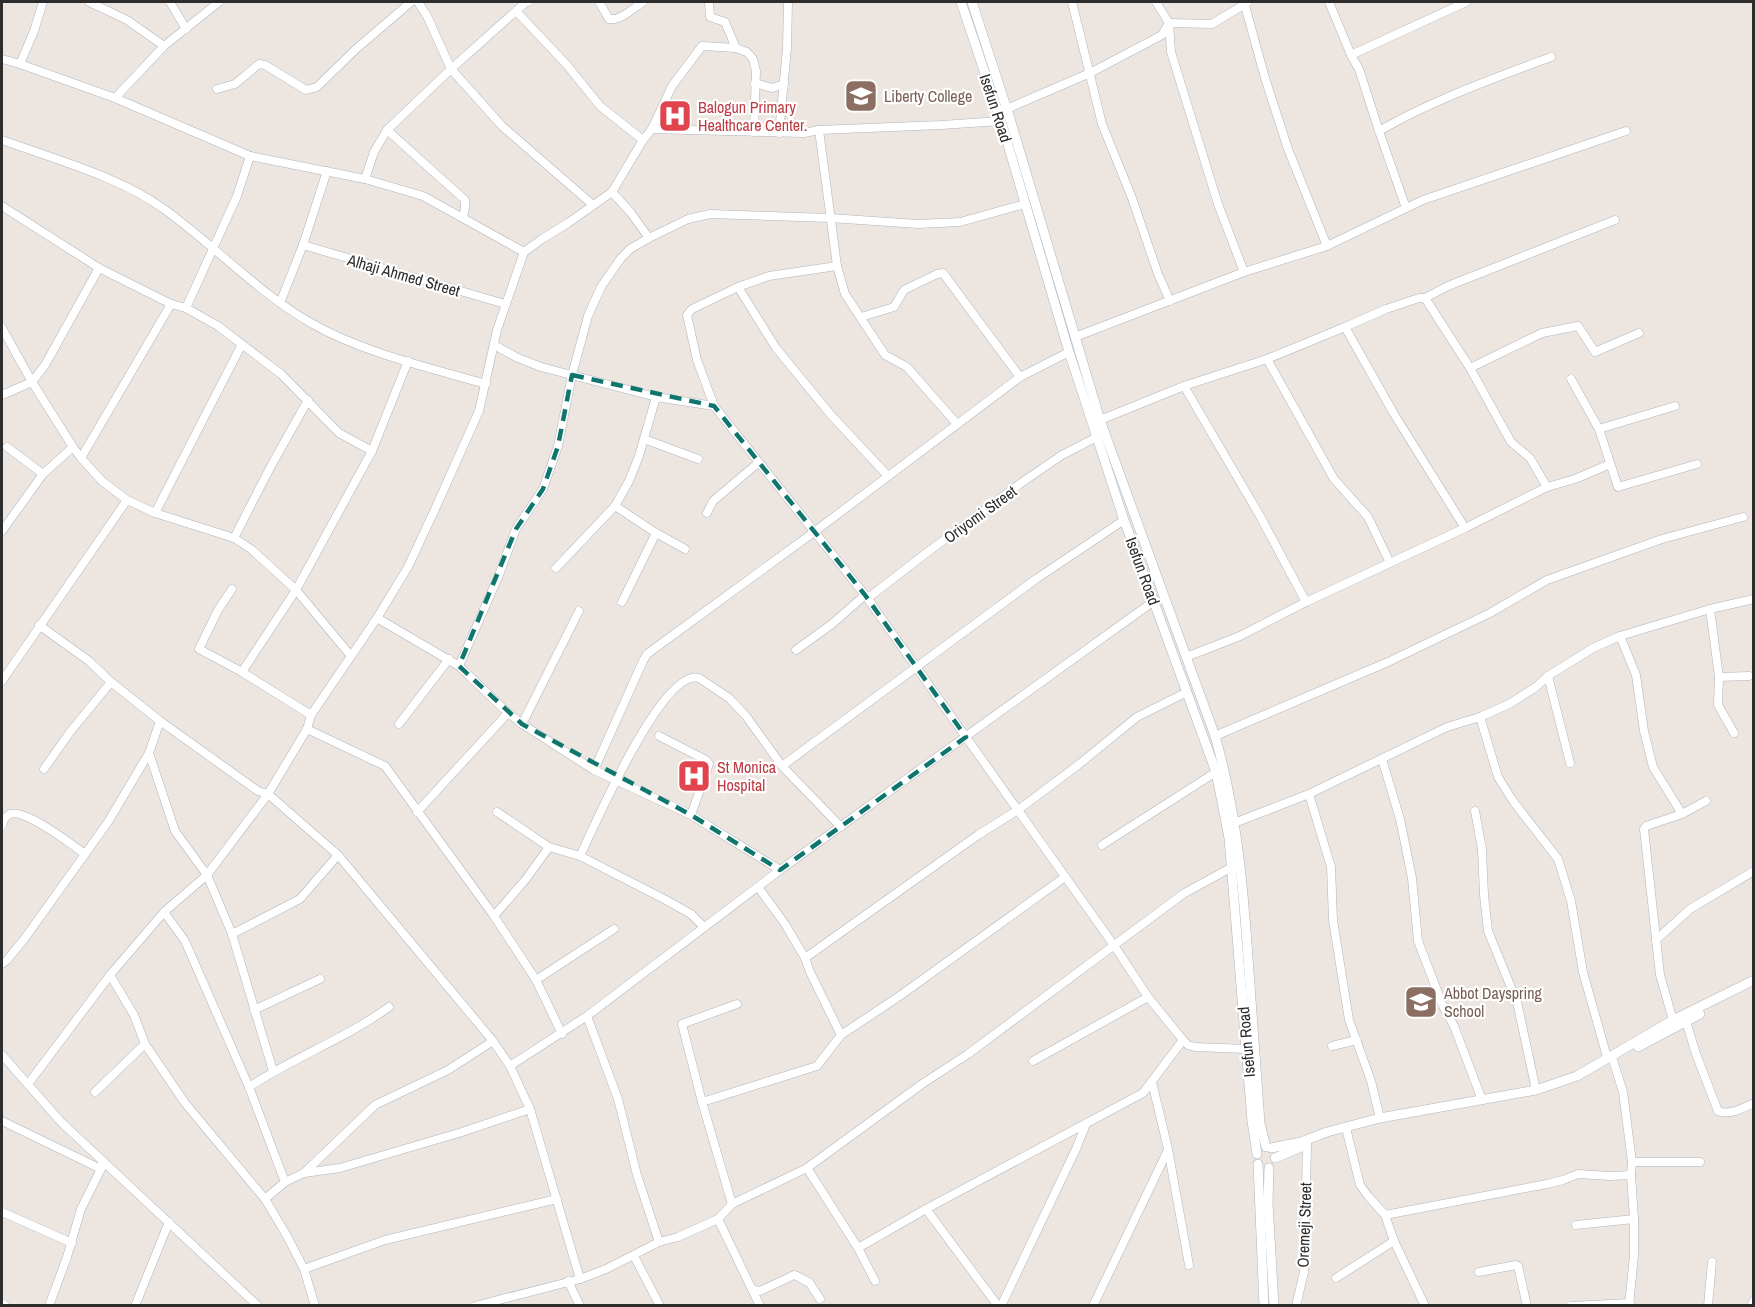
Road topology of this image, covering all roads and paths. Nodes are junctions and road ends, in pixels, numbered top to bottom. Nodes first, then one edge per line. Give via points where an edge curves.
1 (43, 2) edge
2 (89, 2) edge
3 (170, 2) edge
4 (219, 2) edge
5 (411, 2) edge
6 (418, 2) edge
7 (526, 2) edge
8 (599, 2) edge
9 (643, 2) edge
10 (709, 2) edge
11 (788, 2) edge
12 (961, 2) edge
13 (972, 2) edge
14 (1072, 2) edge
15 (1156, 2) edge
16 (1245, 2) edge
17 (1329, 2) edge
18 (1466, 2) edge
19 (516, 11) junction
20 (1169, 23) junction
21 (186, 29) junction
22 (164, 46) junction
23 (736, 48) junction
24 (1351, 55) junction
25 (1551, 57) dead end
26 (2, 59) edge
27 (20, 64) junction
28 (451, 69) junction
29 (1090, 74) junction
30 (756, 83) junction
31 (784, 84) junction
32 (217, 89) dead end
33 (115, 98) junction
34 (1002, 114) junction
35 (652, 129) junction
36 (387, 130) junction
37 (819, 130) junction
38 (1379, 131) junction
39 (1626, 131) dead end
40 (754, 132) junction
41 (779, 133) junction
42 (2, 140) edge
43 (643, 140) junction
44 (250, 156) junction
45 (327, 171) junction
46 (365, 178) junction
47 (612, 192) junction
48 (1025, 204) junction
49 (593, 205) junction
50 (2, 206) edge
51 (1406, 208) junction
52 (463, 218) junction
53 (830, 218) junction
54 (1615, 220) dead end
55 (649, 237) junction
56 (303, 245) junction
57 (1327, 246) junction
58 (213, 249) junction
59 (524, 252) junction
60 (837, 266) junction
61 (99, 268) junction
62 (1244, 272) junction
63 (738, 287) junction
64 (1425, 298) junction
65 (1170, 302) junction
66 (280, 303) junction
67 (171, 304) junction
68 (505, 304) junction
69 (186, 308) junction
70 (861, 317) junction
71 (1345, 327) junction
72 (2, 328) edge
73 (1639, 333) dead end
74 (1075, 337) junction
75 (242, 344) junction
76 (494, 345) junction
77 (1069, 352) junction
78 (1267, 359) junction
79 (408, 361) junction
80 (1470, 368) junction
81 (572, 375) junction
82 (1020, 377) junction
83 (1571, 379) dead end
84 (32, 382) junction
85 (486, 384) junction
86 (1184, 386) junction
87 (2, 395) edge
88 (656, 397) junction
89 (308, 400) junction
90 (714, 406) junction
91 (1675, 406) dead end
92 (1100, 420) junction
93 (957, 424) junction
94 (1599, 429) junction
95 (1097, 436) junction
96 (644, 439) junction
97 (7, 447) dead end
98 (73, 447) junction
99 (372, 451) junction
100 (81, 458) junction
101 (698, 459) dead end
102 (758, 463) junction
103 (1610, 464) junction
104 (1697, 464) dead end
105 (43, 474) junction
106 (888, 476) junction
107 (1546, 487) junction
108 (127, 500) junction
109 (615, 506) junction
110 (155, 513) junction
111 (707, 513) dead end
112 (1743, 517) dead end
113 (1124, 520) junction
114 (1465, 528) junction
115 (2, 531) edge
116 (814, 532) junction
117 (656, 533) junction
118 (234, 538) junction
119 (685, 549) dead end
120 (1390, 563) junction
121 (556, 568) dead end
122 (232, 589) dead end
123 (296, 590) junction
124 (867, 597) junction
125 (1754, 599) edge
126 (1154, 601) junction
127 (622, 602) dead end
128 (1306, 602) junction
129 (1710, 609) junction
130 (579, 611) dead end
131 (376, 618) junction
132 (39, 625) junction
133 (1620, 636) junction
134 (796, 650) dead end
135 (351, 656) junction
136 (1186, 657) junction
137 (449, 659) junction
138 (459, 666) junction
139 (917, 668) junction
140 (242, 672) junction
141 (1548, 676) junction
142 (1749, 676) dead end
143 (1719, 677) junction
144 (2, 681) edge
145 (111, 682) junction
146 (1187, 692) junction
147 (508, 713) junction
148 (311, 715) junction
149 (1480, 717) junction
150 (160, 721) junction
151 (399, 724) dead end
152 (522, 724) junction
153 (307, 729) junction
154 (1734, 733) dead end
155 (659, 736) dead end
156 (1215, 736) junction
157 (966, 737) junction
158 (149, 753) junction
159 (1382, 759) junction
160 (1570, 763) dead end
161 (782, 766) junction
162 (44, 769) dead end
163 (594, 770) junction
164 (1216, 772) junction
165 (616, 779) junction
166 (268, 794) junction
167 (1310, 794) junction
168 (1706, 801) dead end
169 (1018, 810) junction
170 (1475, 811) dead end
171 (417, 812) junction
172 (498, 812) dead end
173 (1682, 814) junction
174 (691, 815) junction
175 (2, 825) edge
176 (1231, 825) junction
177 (841, 827) junction
178 (1102, 845) dead end
179 (549, 848) junction
180 (85, 854) junction
181 (338, 855) junction
182 (580, 856) junction
183 (1232, 867) junction
184 (780, 870) junction
185 (1754, 871) edge
186 (207, 875) junction
187 (1065, 877) junction
188 (758, 887) junction
189 (164, 912) junction
190 (494, 916) junction
191 (705, 927) junction
192 (614, 929) dead end
193 (232, 934) junction
194 (1656, 940) junction
195 (1113, 944) junction
196 (805, 958) junction
197 (2, 964) edge
198 (110, 975) junction
199 (320, 979) dead end
200 (536, 980) junction
201 (1754, 980) edge
202 (1754, 986) edge
203 (1148, 997) junction
204 (737, 1004) dead end
205 (389, 1007) dead end
206 (254, 1010) junction
207 (587, 1016) junction
208 (1673, 1020) junction
209 (1686, 1021) junction
210 (562, 1034) junction
211 (841, 1035) junction
212 (1183, 1040) junction
213 (1357, 1040) junction
214 (493, 1041) junction
215 (145, 1044) junction
216 (1332, 1046) dead end
217 (1247, 1049) junction
218 (2, 1055) edge
219 (1610, 1059) junction
220 (1033, 1061) dead end
221 (510, 1066) junction
222 (273, 1071) junction
223 (1152, 1082) junction
224 (28, 1084) junction
225 (249, 1087) junction
226 (1536, 1090) junction
227 (95, 1092) dead end
228 (1482, 1100) junction
229 (702, 1102) junction
230 (1754, 1103) edge
231 (530, 1109) junction
232 (1380, 1118) junction
233 (2, 1121) edge
234 (1086, 1124) junction
235 (1347, 1132) junction
236 (1306, 1144) junction
237 (1269, 1148) junction
238 (1168, 1149) junction
239 (1275, 1158) junction
240 (1257, 1159) junction
241 (1632, 1162) junction
242 (1700, 1162) dead end
243 (102, 1165) junction
244 (807, 1168) junction
245 (1269, 1168) junction
246 (304, 1173) junction
247 (1631, 1175) junction
248 (285, 1182) junction
249 (265, 1199) junction
250 (558, 1199) junction
251 (732, 1204) junction
252 (926, 1209) junction
253 (2, 1212) edge
254 (1385, 1215) junction
255 (718, 1219) junction
256 (1634, 1219) junction
257 (169, 1222) junction
258 (1576, 1225) dead end
259 (1394, 1241) junction
260 (659, 1242) junction
261 (72, 1243) junction
262 (858, 1248) junction
263 (634, 1256) junction
264 (1712, 1262) dead end
265 (1189, 1265) dead end
266 (304, 1269) junction
267 (1479, 1272) dead end
268 (1336, 1278) dead end
269 (580, 1279) junction
270 (568, 1281) junction
271 (874, 1281) dead end
272 (754, 1290) junction
273 (820, 1299) dead end
274 (1754, 1300) edge
275 (2, 1303) edge
276 (1629, 1304) edge
277 (6, 1305) edge
278 (49, 1305) edge
279 (137, 1305) edge
280 (258, 1305) edge
281 (315, 1305) edge
282 (475, 1305) edge
283 (580, 1305) edge
284 (660, 1305) edge
285 (760, 1305) edge
286 (1000, 1305) edge
287 (1093, 1305) edge
288 (1264, 1305) edge
289 (1274, 1305) edge
290 (1296, 1305) edge
291 (1425, 1305) edge
292 (1527, 1305) edge
293 (1571, 1305) edge
294 (1708, 1305) edge
295 (1751, 1305) edge

1 - 27 street
2 - 22 street via 128,20
3 - 21 street
4 - 21 street
5 - 32 street via 317,87 306,90 259,64 235,84
6 - 28 street
7 - 19 street
8 - 9 street via 612,20
10 - 23 street via 710,17 725,22
11 - 31 street
12 - 34 street, Isefun Road
13 - 34 street, Isefun Road
14 - 29 street
15 - 20 street
16 - 20 street via 1212,24
16 - 57 street via 1264,78
17 - 24 street
18 - 24 street
19 - 28 street
19 - 43 street via 600,106
20 - 29 street via 1162,35
20 - 62 street via 1171,52 1218,204
21 - 22 street
22 - 33 street
23 - 30 street via 753,59
23 - 35 street via 702,46 672,86
24 - 38 street
25 - 38 street via 1468,87
26 - 27 street
27 - 33 street
28 - 36 street
28 - 49 street via 502,126
29 - 34 street
29 - 65 street via 1102,124
30 - 31 street via 772,88
30 - 40 street
31 - 41 street
33 - 44 street
34 - 37 street via 941,126
34 - 48 street, Isefun Road
34 - 74 street, Isefun Road
35 - 40 street
35 - 43 street
36 - 46 street
36 - 52 street via 465,200
37 - 41 street
37 - 53 street
38 - 51 street
39 - 51 street
40 - 41 street
42 - 58 street via 135,191
43 - 47 street
44 - 45 street
44 - 58 street
45 - 46 street
45 - 56 street
46 - 52 street via 423,196
47 - 49 street
47 - 55 street
48 - 53 street via 960,222 918,224
48 - 77 street, Isefun Road
49 - 59 street
50 - 61 street
51 - 57 street
52 - 59 street
53 - 55 street via 710,214 688,219
53 - 60 street
54 - 64 street
55 - 81 street via 621,258 601,287 588,316
56 - 66 street
56 - 68 street, Alhaji Ahmed Street
57 - 62 street
58 - 66 street
58 - 69 street
59 - 68 street
60 - 63 street via 769,276
60 - 70 street via 845,294
61 - 67 street
61 - 84 street
62 - 65 street
63 - 90 street via 687,315 697,360
63 - 106 street via 776,348
64 - 71 street
64 - 80 street
65 - 74 street
66 - 79 street via 346,340
67 - 69 street
67 - 100 street
68 - 76 street
69 - 75 street
70 - 82 street via 894,307 904,290 943,273
70 - 93 street via 885,355 908,367
71 - 78 street
71 - 114 street
72 - 84 street
73 - 80 street via 1595,352 1578,326 1542,333
74 - 92 street, Isefun Road
75 - 89 street
75 - 110 street
76 - 81 street via 518,358
76 - 85 street
77 - 82 street
77 - 95 street, Isefun Road
78 - 86 street
78 - 120 street via 1334,478 1368,517
79 - 85 street
79 - 99 street
80 - 107 street via 1510,442 1530,458
81 - 88 street
81 - 138 street via 558,446 543,489 516,529
82 - 93 street
83 - 94 street
84 - 87 street
84 - 98 street
85 - 131 street via 479,411 408,567
86 - 92 street
86 - 128 street
88 - 90 street
88 - 96 street
89 - 99 street via 339,433
89 - 118 street
90 - 102 street
91 - 94 street
92 - 136 street, Isefun Road
93 - 106 street
94 - 103 street
95 - 113 street, Isefun Road
95 - 124 street, Oriyomi Street via 1021,483
96 - 101 street
96 - 109 street
97 - 105 street
98 - 100 street
98 - 105 street
99 - 123 street
100 - 108 street
102 - 111 street via 713,501
102 - 116 street
103 - 104 street via 1618,487
103 - 107 street
105 - 115 street
106 - 116 street
107 - 114 street
108 - 110 street
108 - 132 street
109 - 117 street
109 - 121 street
110 - 118 street
112 - 156 street via 1662,538 1547,580 1490,613 1388,662
113 - 126 street, Isefun Road
113 - 139 street via 1036,579
114 - 120 street
116 - 124 street
116 - 163 street via 647,654
117 - 119 street
117 - 127 street
118 - 123 street
120 - 128 street
122 - 140 street via 200,649
123 - 135 street
123 - 140 street
124 - 134 street, Oriyomi Street
124 - 139 street
125 - 129 street
126 - 146 street, Isefun Road
126 - 157 street
128 - 136 street via 1240,636
129 - 133 street
129 - 143 street
130 - 152 street
131 - 135 street
131 - 137 street
132 - 144 street
132 - 145 street
133 - 141 street
133 - 173 street via 1636,675 1653,768
135 - 148 street
136 - 156 street, Isefun Road
137 - 138 street
137 - 151 street
138 - 147 street
139 - 157 street
139 - 161 street
140 - 148 street
141 - 149 street via 1509,704
141 - 160 street
142 - 143 street
143 - 154 street via 1718,705
145 - 150 street
145 - 162 street
146 - 164 street, Isefun Road
146 - 169 street via 1137,717
147 - 152 street
147 - 171 street
148 - 153 street
149 - 159 street via 1447,727
149 - 219 street via 1498,777 1558,859 1571,901 1583,972
150 - 158 street
150 - 166 street via 258,791
152 - 163 street
153 - 166 street
153 - 171 street via 385,766
155 - 174 street via 709,764
156 - 176 street, Isefun Road via 1226,774
157 - 169 street
157 - 177 street
158 - 180 street
158 - 186 street via 175,831
159 - 167 street
159 - 228 street via 1412,878 1418,941
161 - 165 street via 729,698 694,676 669,695 640,735
161 - 177 street
163 - 165 street
164 - 176 street, Isefun Road
164 - 178 street
165 - 174 street
165 - 182 street
166 - 181 street
166 - 186 street
167 - 176 street
167 - 213 street via 1331,867 1333,920 1349,1020
168 - 173 street
169 - 187 street
169 - 196 street
170 - 226 street via 1488,931 1517,1002
171 - 190 street
172 - 179 street
173 - 194 street via 1644,829
174 - 184 street
175 - 180 street via 4,819 16,813 37,821
176 - 183 street, Isefun Road
176 - 237 street, Isefun Road via 1245,913 1260,1123
177 - 184 street
179 - 182 street
179 - 190 street
180 - 197 street
181 - 193 street via 300,898
181 - 214 street
182 - 191 street via 675,904
183 - 195 street via 1183,894
183 - 217 street, Isefun Road
184 - 188 street
185 - 194 street via 1690,909
186 - 189 street
186 - 193 street
187 - 195 street
187 - 211 street
188 - 191 street
188 - 196 street
189 - 198 street
189 - 225 street via 185,941
190 - 200 street
191 - 207 street
192 - 200 street
193 - 206 street
194 - 208 street via 1660,975
195 - 203 street
195 - 244 street via 968,1054
196 - 211 street
198 - 215 street via 134,1015
198 - 224 street
199 - 206 street
200 - 210 street
201 - 208 street
202 - 209 street
203 - 212 street
203 - 220 street
204 - 229 street via 682,1024
205 - 222 street via 366,1024
206 - 222 street
207 - 210 street
207 - 260 street via 618,1099
208 - 219 street
209 - 219 street
209 - 230 street via 1718,1111 1734,1112
210 - 221 street
211 - 229 street via 817,1066
212 - 217 street via 1195,1047
212 - 223 street
213 - 216 street
213 - 232 street
214 - 221 street
214 - 246 street via 448,1070 375,1105
215 - 227 street
215 - 249 street via 186,1103
217 - 240 street, Isefun Road
218 - 224 street
219 - 226 street
219 - 235 street via 1576,1083 1533,1096
219 - 241 street via 1623,1092
221 - 231 street
222 - 225 street
223 - 234 street via 1143,1093
223 - 238 street
224 - 243 street
225 - 248 street
226 - 228 street
228 - 232 street
229 - 251 street
231 - 246 street via 340,1168
231 - 250 street
232 - 237 street
233 - 243 street
234 - 252 street
234 - 286 street
235 - 236 street
235 - 254 street via 1360,1185
236 - 239 street
236 - 290 street, Oremeji Street via 1304,1272
237 - 239 street, Isefun Road
237 - 240 street via 1261,1149
238 - 265 street
238 - 287 street
239 - 245 street
240 - 245 street via 1263,1168
240 - 288 street, Isefun Road
241 - 242 street
241 - 247 street
243 - 257 street
243 - 261 street via 81,1209
244 - 251 street
244 - 262 street
245 - 289 street
246 - 248 street
247 - 254 street via 1578,1174 1547,1184
247 - 256 street
248 - 249 street
249 - 266 street
250 - 266 street via 385,1240
250 - 269 street
251 - 255 street
252 - 262 street
252 - 286 street
253 - 261 street
254 - 259 street
255 - 260 street
255 - 272 street
256 - 258 street
256 - 276 street
257 - 279 street
257 - 280 street
259 - 268 street
259 - 291 street
260 - 263 street
261 - 278 street
262 - 271 street
263 - 269 street
263 - 284 street
264 - 294 street
266 - 281 street
267 - 292 street via 1518,1266
269 - 270 street
270 - 282 street
270 - 283 street
272 - 273 street via 760,1292 794,1275 809,1282
272 - 285 street
274 - 295 street
275 - 277 street
276 - 293 street

